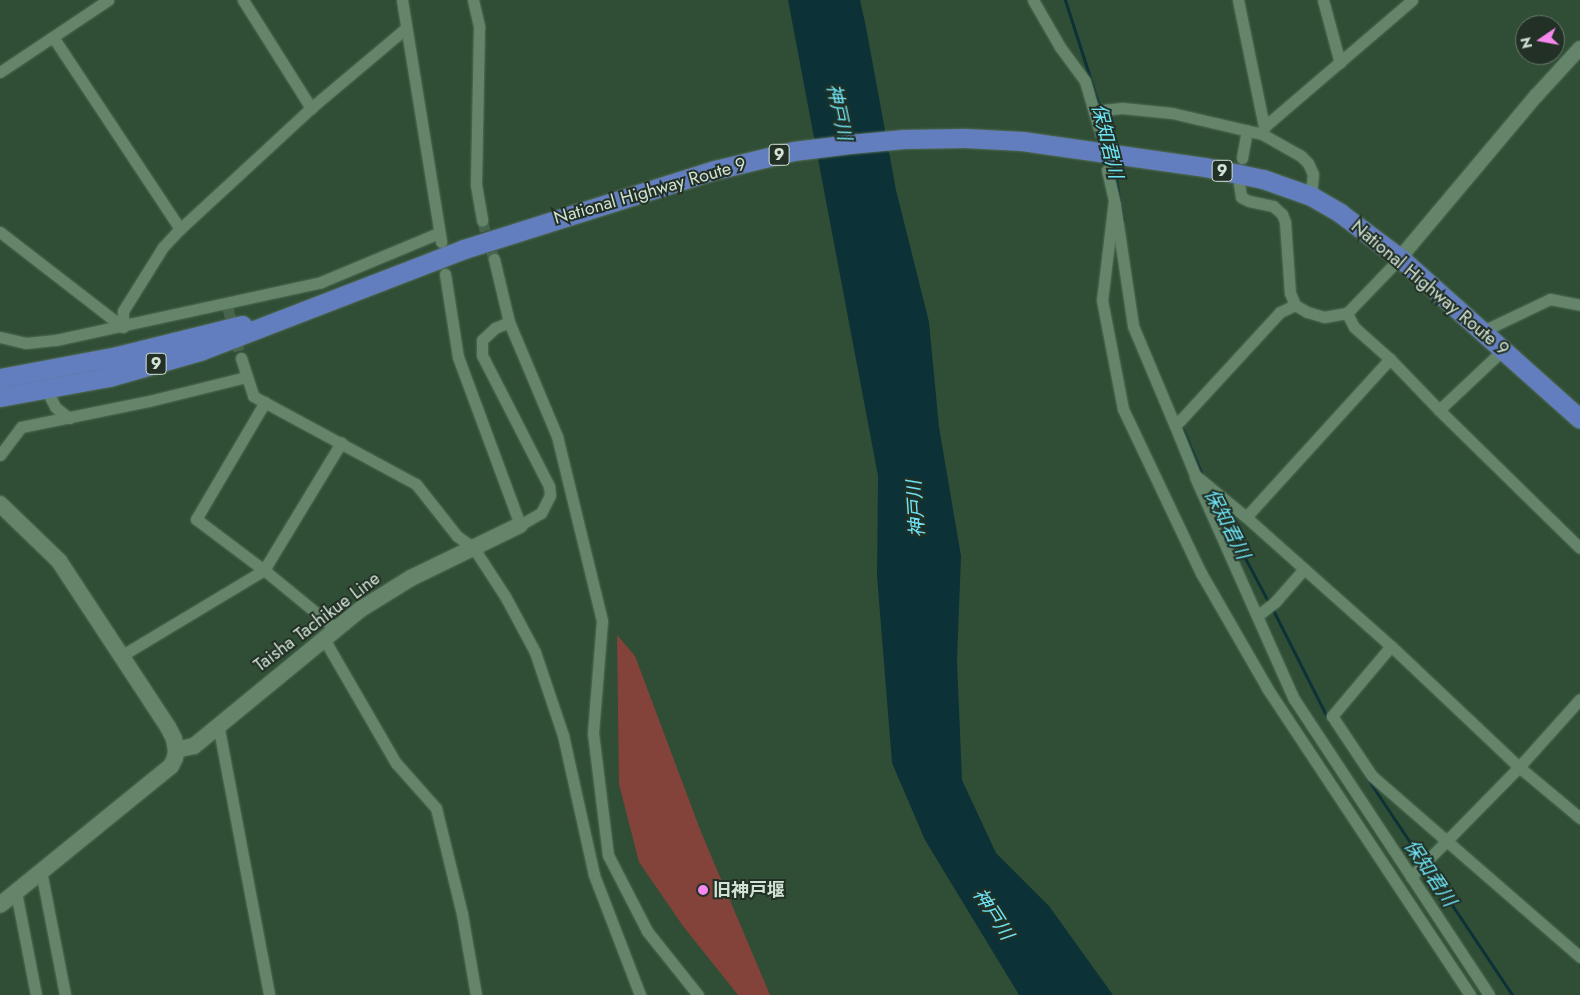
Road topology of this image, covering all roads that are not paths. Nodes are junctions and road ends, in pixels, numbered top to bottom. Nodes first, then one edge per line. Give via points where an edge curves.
1 (108, 0) edge
2 (243, 0) edge
3 (402, 0) edge
4 (473, 0) edge
5 (1033, 0) edge
6 (1238, 0) edge
7 (1323, 0) edge
8 (1412, 0) edge
9 (406, 28) junction
10 (53, 37) junction
11 (1580, 48) edge
12 (1340, 63) junction
13 (0, 72) edge
14 (312, 108) junction
15 (1094, 111) junction
16 (1098, 126) tunnel mouth
17 (1247, 130) junction
18 (1263, 131) junction
19 (1242, 158) dead end
20 (1107, 170) tunnel mouth
21 (1238, 184) dead end
22 (1310, 196) junction
23 (1114, 200) junction
24 (482, 220) tunnel mouth
25 (180, 229) junction
26 (0, 232) edge
27 (1400, 258) junction
28 (494, 259) tunnel mouth
29 (446, 274) dead end
30 (1295, 305) junction
31 (1580, 305) edge
32 (307, 311) junction
33 (1347, 312) junction
34 (509, 322) junction
35 (123, 327) junction
36 (1483, 331) junction
37 (0, 337) edge
38 (1504, 350) junction
39 (241, 358) tunnel mouth
40 (1390, 359) junction
41 (246, 377) junction
42 (0, 378) edge
43 (46, 389) junction
44 (0, 397) edge
45 (265, 402) junction
46 (1439, 410) junction
47 (69, 418) junction
48 (1580, 419) edge
49 (1175, 426) junction
50 (341, 443) junction
51 (0, 455) edge
52 (1195, 475) junction
53 (0, 504) edge
54 (1246, 517) junction
55 (520, 525) junction
56 (473, 548) junction
57 (1580, 548) edge
58 (1304, 569) junction
59 (264, 570) junction
60 (1257, 616) junction
61 (330, 634) junction
62 (1391, 646) junction
63 (122, 656) junction
64 (1580, 699) edge
65 (218, 724) junction
66 (176, 750) junction
67 (1519, 767) junction
68 (1580, 818) edge
69 (1447, 841) junction
70 (41, 871) junction
71 (1411, 877) junction
72 (16, 892) junction
73 (0, 905) edge
74 (1580, 957) edge
75 (36, 995) edge
76 (65, 995) edge
77 (269, 995) edge
78 (476, 995) edge
79 (640, 995) edge
80 (698, 995) edge
81 (1470, 995) edge
82 (1490, 995) edge

1 - 10 street
2 - 14 street
3 - 9 street
4 - 24 street via 479,27 476,185
5 - 15 street via 1060,47 1085,81
6 - 18 street
7 - 12 street
8 - 12 street
9 - 14 street
9 - 35 street via 440,238 321,282
10 - 13 street
10 - 25 street
11 - 27 street
12 - 18 street
14 - 25 street
15 - 16 street
15 - 17 street via 1122,108 1172,114
17 - 18 street
17 - 19 street
18 - 22 street via 1308,163 1312,174
20 - 23 street
21 - 30 street via 1241,197 1273,206 1282,214 1290,293
22 - 27 highway, National Highway Route 9 / 9 via 1340,213
22 - 32 highway, National Highway Route 9 / 9 via 1263,179 1205,167 1022,141 904,139 794,151 715,170 464,248
23 - 49 street via 1133,326
23 - 81 street via 1102,300 1123,409 1201,573 1267,688
25 - 35 street via 163,247 123,311
26 - 35 street
27 - 33 street
27 - 36 highway, National Highway Route 9 / 9
28 - 34 street
29 - 55 street via 458,357
30 - 33 street via 1324,317
30 - 49 street via 1280,312
31 - 36 street via 1550,299
32 - 42 highway, National Highway Route 9 / 9 via 117,356
32 - 43 highway, National Highway Route 9 / 9 via 200,351 108,377
33 - 40 street via 1354,327
34 - 55 street via 495,328 482,340 482,355 549,486 550,495 541,513
34 - 80 street via 557,436 602,621 593,734 608,855 647,931
35 - 37 street via 26,343
36 - 38 highway, National Highway Route 9 / 9
38 - 46 street
38 - 48 highway, National Highway Route 9 / 9
39 - 41 street
40 - 46 street
40 - 54 street
41 - 45 street via 253,396
41 - 47 street
43 - 44 highway, National Highway Route 9 / 9
43 - 47 street via 56,407
45 - 50 street
45 - 59 street via 196,519
46 - 57 street
47 - 51 street via 22,427
49 - 52 street
50 - 56 street via 416,484 457,536
50 - 59 street
52 - 54 street
52 - 60 street
53 - 63 main road via 59,561
54 - 58 street
55 - 56 main road, Taisha Tachikue Line
56 - 61 main road, Taisha Tachikue Line via 411,578 361,609
56 - 79 street via 505,596 535,652 563,735 594,875
58 - 60 street via 1276,602
58 - 62 street
59 - 61 street
59 - 63 street
60 - 71 street via 1294,699
61 - 65 main road, Taisha Tachikue Line
61 - 78 street via 396,763 436,808 462,914
62 - 67 street
62 - 69 street via 1332,716 1372,776
63 - 66 main road via 168,727
64 - 67 street
65 - 66 main road, Taisha Tachikue Line via 194,746
65 - 77 street
66 - 70 main road via 171,766
67 - 68 street
67 - 69 street
69 - 71 street
69 - 74 street
70 - 72 main road
70 - 76 street
71 - 82 street
72 - 73 main road
72 - 75 street

